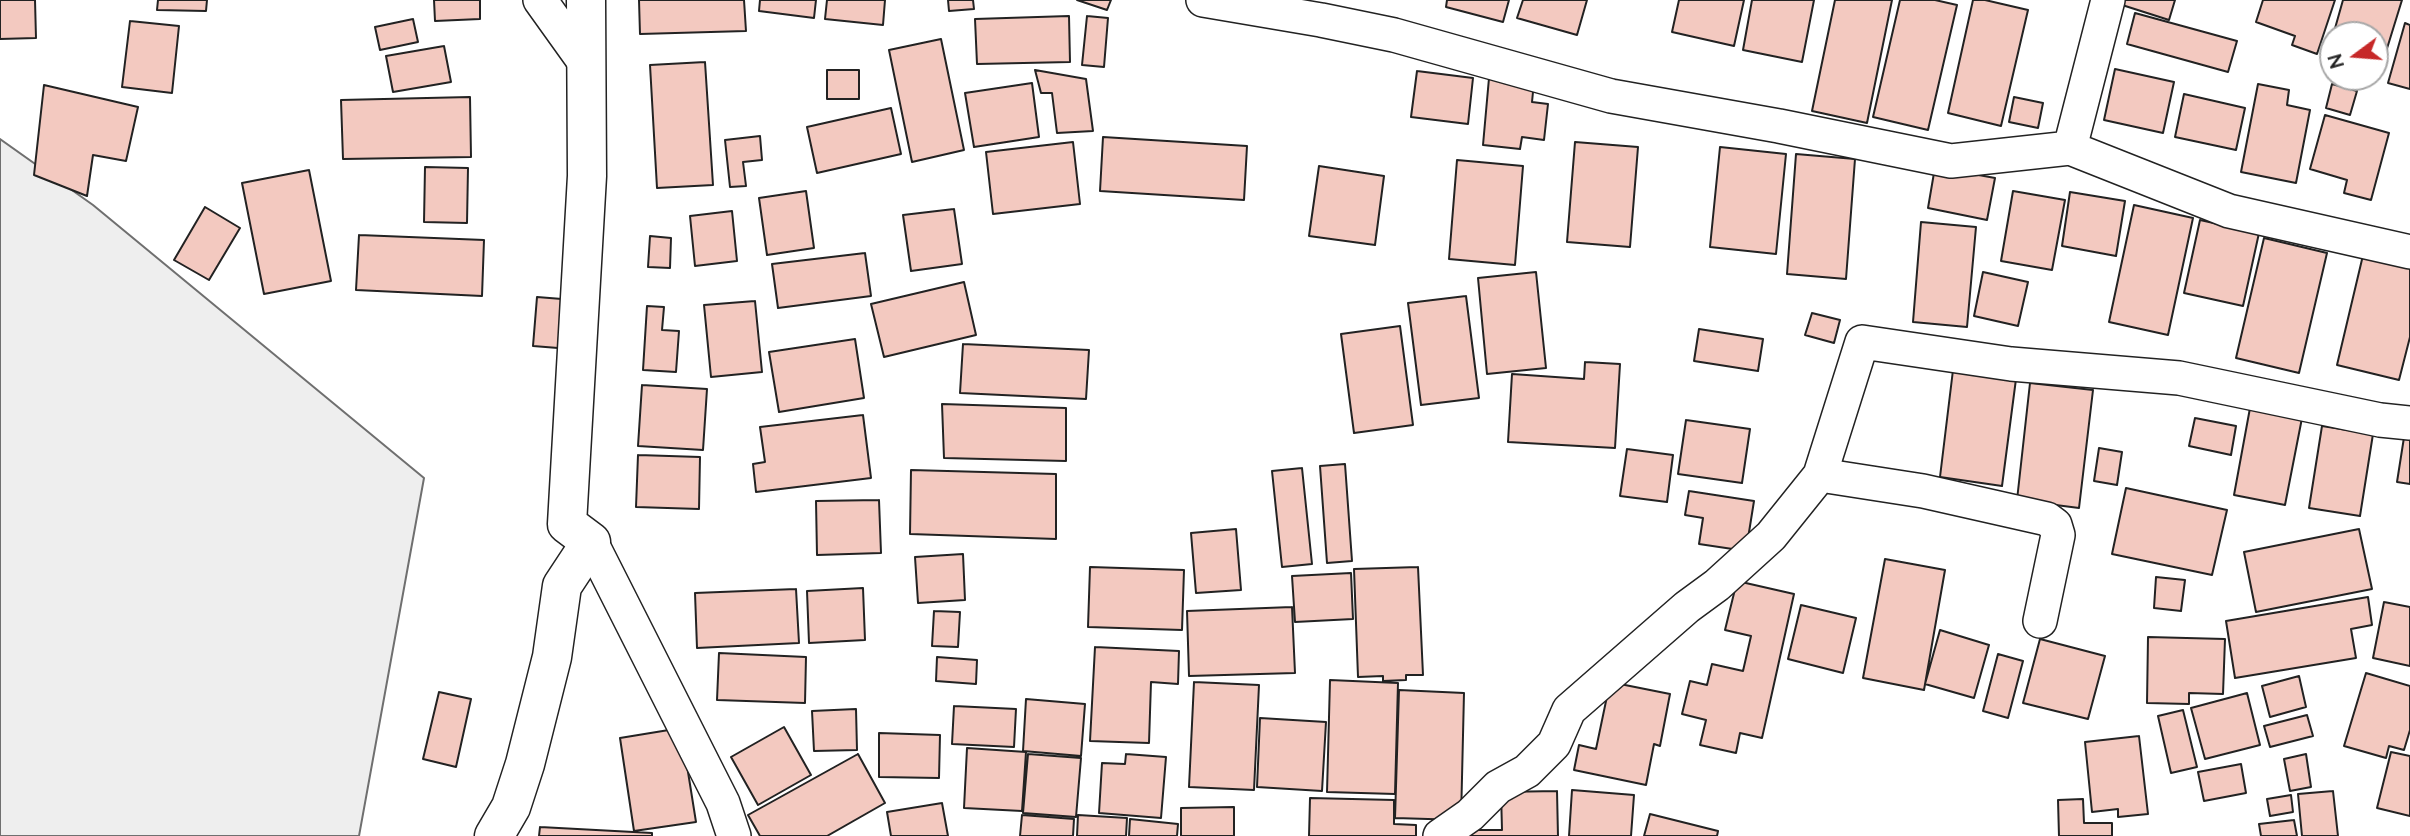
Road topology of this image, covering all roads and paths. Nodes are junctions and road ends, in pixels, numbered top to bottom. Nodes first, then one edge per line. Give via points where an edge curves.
1 (540, 0) edge
2 (586, 0) edge
3 (1203, 0) edge
4 (2108, 0) edge
5 (588, 67) junction
6 (2070, 148) junction
7 (2410, 252) edge
8 (2410, 423) edge
9 (1820, 475) junction
10 (591, 542) junction
11 (2040, 621) dead end
12 (494, 836) edge
13 (734, 836) edge
14 (1440, 836) edge

1 - 5 street
2 - 5 street
3 - 6 street via 1394,35 1611,96 1951,161
4 - 6 street
5 - 10 street via 587,176 567,524
6 - 7 street via 2229,211
8 - 9 street via 2179,379 2011,364 1862,342
9 - 11 street via 1923,491 2047,519 2058,535
9 - 14 street via 1771,536 1569,710 1554,744 1527,771 1498,787
10 - 12 street via 562,586 552,657 528,752 511,807
10 - 13 street via 723,803

